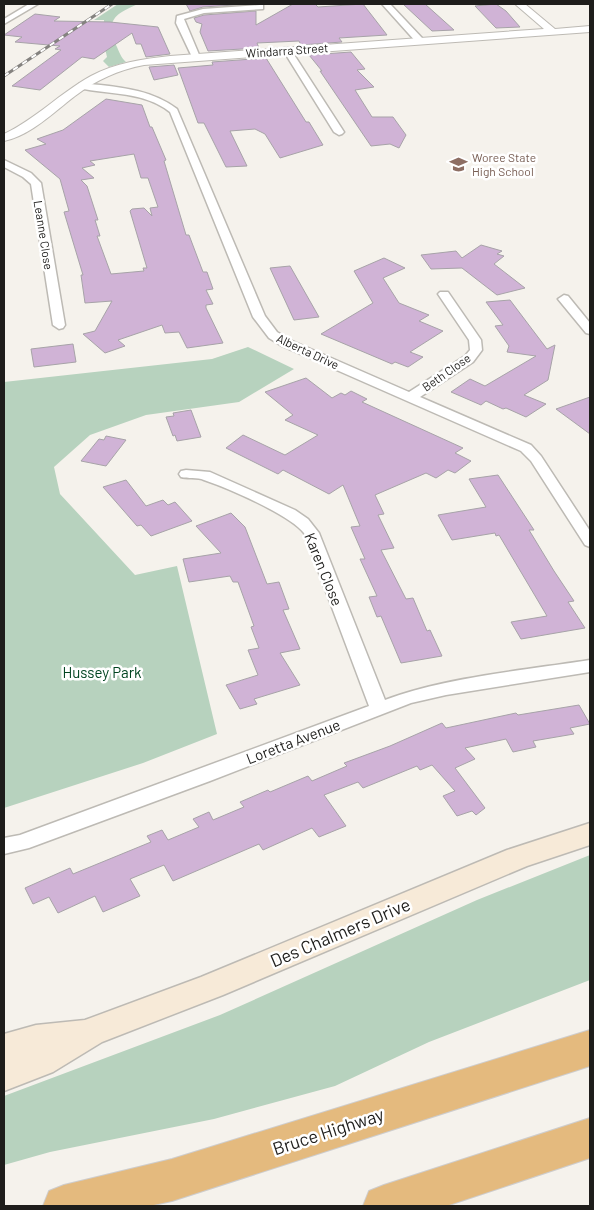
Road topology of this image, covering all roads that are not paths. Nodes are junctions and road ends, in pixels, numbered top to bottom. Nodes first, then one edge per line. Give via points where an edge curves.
1 (34, 4) edge
2 (386, 4) edge
3 (520, 4) edge
4 (260, 7) dead end
5 (4, 22) edge
6 (590, 29) edge
7 (553, 32) junction
8 (420, 41) junction
9 (288, 50) junction
10 (196, 57) junction
11 (82, 86) junction
12 (339, 132) dead end
13 (4, 138) edge
14 (4, 163) edge
15 (444, 294) dead end
16 (564, 299) dead end
17 (59, 325) dead end
18 (590, 330) edge
19 (410, 397) junction
20 (186, 474) dead end
21 (590, 542) edge
22 (590, 666) edge
23 (379, 708) junction
24 (590, 834) edge
25 (4, 846) edge
26 (90, 1032) junction
27 (4, 1048) edge
28 (590, 1048) edge
29 (4, 1076) edge
30 (590, 1138) edge
31 (64, 1206) edge
32 (384, 1206) edge

1 - 5 street
2 - 8 street
3 - 7 street
4 - 10 street via 203,11 180,18
6 - 7 street, Windarra Street
7 - 8 street, Windarra Street
8 - 9 street, Windarra Street
9 - 10 street, Windarra Street
9 - 12 street
10 - 11 street, Windarra Street via 156,60 125,67
11 - 13 street, Windarra Street via 32,123
11 - 19 street, Alberta Drive via 148,96 168,104 174,111 259,317 273,335
14 - 17 street, Leanne Close via 33,178 36,183
15 - 19 street, Beth Close via 475,340 476,350
16 - 18 street
19 - 21 street, Alberta Drive via 526,448
20 - 23 street, Karen Close via 205,475 290,512 303,522 311,533
22 - 23 street, Loretta Avenue via 446,689
23 - 25 street, Loretta Avenue via 203,776
24 - 26 main road, Des Chalmers Drive via 517,858 221,982
26 - 27 main road, Des Chalmers Drive via 36,1039
26 - 29 main road, Des Chalmers Drive via 42,1062
28 - 31 highway, Bruce Highway via 172,1180
30 - 32 highway

